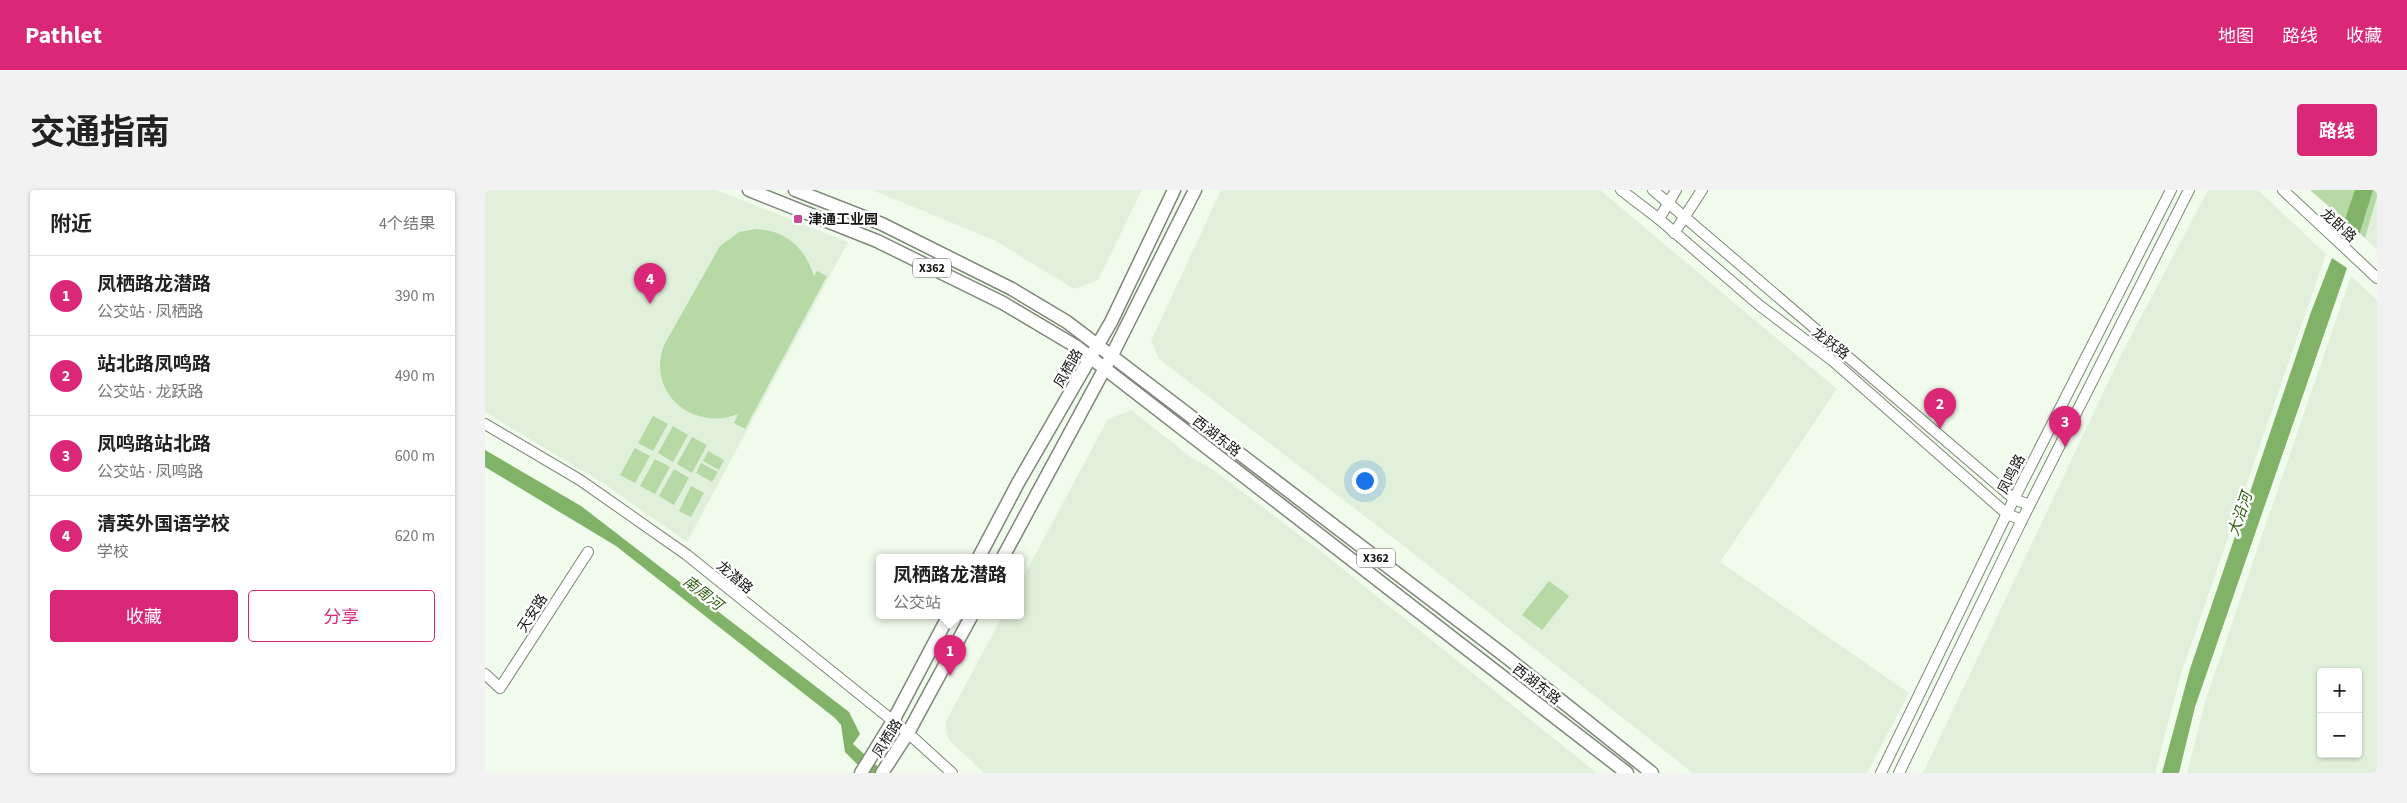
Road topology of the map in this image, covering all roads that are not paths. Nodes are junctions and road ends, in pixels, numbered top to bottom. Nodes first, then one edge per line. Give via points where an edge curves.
1 (749, 190) edge
2 (795, 190) edge
3 (1174, 190) edge
4 (1195, 190) edge
5 (1621, 190) edge
6 (1653, 190) edge
7 (1676, 190) edge
8 (1702, 190) edge
9 (2171, 190) edge
10 (2189, 190) edge
11 (2283, 190) edge
12 (1669, 202) junction
13 (1684, 216) junction
14 (1659, 219) junction
15 (1674, 233) junction
16 (2377, 278) edge
17 (1099, 344) junction
18 (1112, 355) junction
19 (1092, 358) junction
20 (1104, 368) junction
21 (485, 424) edge
22 (2014, 499) junction
23 (2029, 505) junction
24 (2007, 514) junction
25 (2022, 520) junction
26 (588, 552) dead end
27 (981, 554) edge
28 (1005, 554) edge
29 (947, 619) edge
30 (970, 619) edge
31 (485, 674) edge
32 (893, 721) junction
33 (909, 733) junction
34 (883, 772) edge
35 (861, 773) edge
36 (952, 773) edge
37 (1627, 773) edge
38 (1652, 773) edge
39 (1881, 773) edge
40 (1899, 773) edge

1 - 19 main road, 西湖东路 / X362 via 877,241 938,270 1003,303
2 - 17 main road, 西湖东路 / X362 via 882,224 1012,289
3 - 17 main road, 凤栖路 via 1137,272
4 - 18 main road
5 - 14 street, 龙跃路
6 - 12 street, 龙跃路
7 - 12 street
8 - 13 street
9 - 22 street, 凤鸣路
10 - 23 street
11 - 16 street, 龙卧路
12 - 13 street, 龙跃路
12 - 14 street
13 - 15 street
13 - 22 street, 龙跃路
14 - 15 street, 龙跃路
15 - 24 street, 龙跃路 via 1759,305 1833,361
17 - 18 main road, 西湖东路 / X362
17 - 19 main road, 凤栖路
18 - 20 main road
18 - 38 main road, 西湖东路 / X362
19 - 20 main road, 西湖东路 / X362
19 - 27 main road, 凤栖路
20 - 28 main road
20 - 37 main road, 西湖东路 / X362
21 - 32 street, 龙潜路 via 580,480 687,555
22 - 23 street, 龙跃路
22 - 24 street, 凤鸣路
23 - 25 street
24 - 25 street, 龙跃路
24 - 39 street, 凤鸣路
25 - 40 street
26 - 31 street, 天安路 via 500,688
29 - 32 main road, 凤栖路
30 - 33 main road, 凤栖路
32 - 33 street, 龙潜路
32 - 35 main road, 凤栖路
33 - 34 main road, 凤栖路
33 - 36 street, 龙潜路

